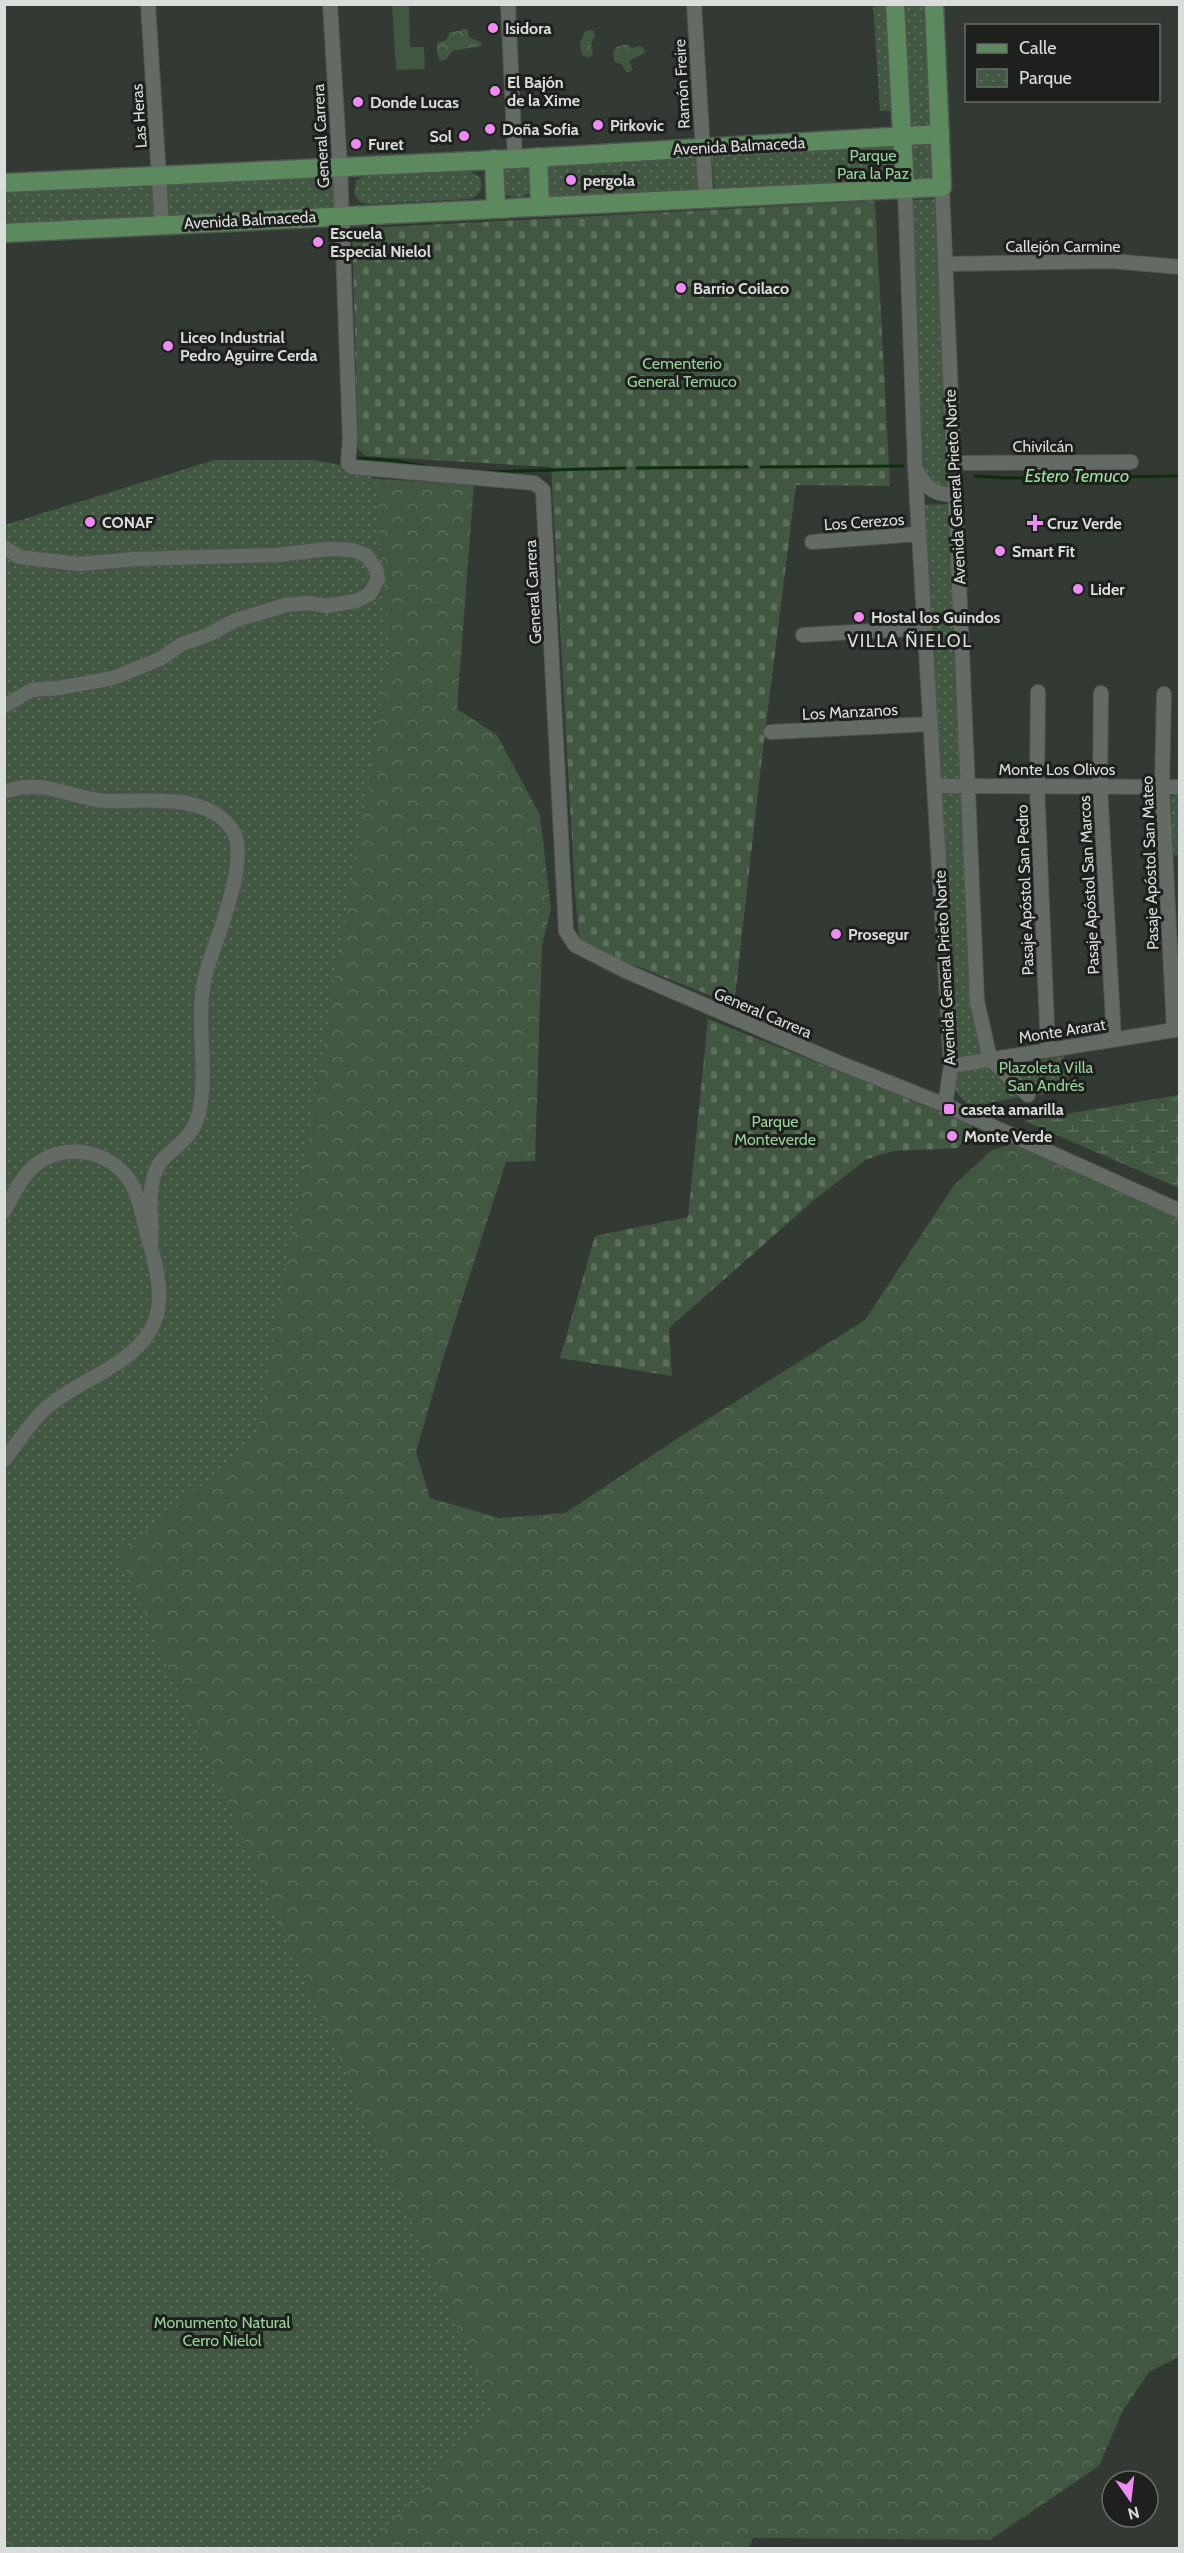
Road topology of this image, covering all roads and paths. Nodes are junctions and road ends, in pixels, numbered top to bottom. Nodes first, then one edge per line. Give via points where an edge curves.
1 (148, 4) edge
2 (330, 4) edge
3 (508, 4) edge
4 (694, 4) edge
5 (933, 6) edge
6 (897, 7) edge
7 (940, 134) junction
8 (902, 136) junction
9 (702, 148) junction
10 (538, 157) junction
11 (494, 159) junction
12 (515, 159) junction
13 (340, 167) junction
14 (159, 176) junction
15 (4, 183) edge
16 (942, 187) junction
17 (905, 188) junction
18 (706, 198) junction
19 (540, 206) junction
20 (496, 208) junction
21 (342, 216) junction
22 (162, 225) junction
23 (4, 233) edge
24 (946, 264) junction
25 (1179, 267) edge
26 (1131, 462) dead end
27 (954, 463) junction
28 (915, 467) junction
29 (956, 495) junction
30 (918, 534) junction
31 (812, 542) dead end
32 (4, 547) edge
33 (924, 628) junction
34 (803, 635) dead end
35 (1038, 692) dead end
36 (1101, 693) dead end
37 (1164, 694) dead end
38 (4, 706) edge
39 (930, 724) junction
40 (771, 732) dead end
41 (969, 785) junction
42 (1037, 785) junction
43 (935, 786) junction
44 (1100, 786) junction
45 (1162, 786) junction
46 (1179, 787) edge
47 (4, 791) edge
48 (1177, 1029) edge
49 (1114, 1039) junction
50 (1048, 1050) junction
51 (990, 1059) junction
52 (951, 1066) junction
53 (1028, 1095) dead end
54 (945, 1105) junction
55 (1179, 1211) edge
56 (4, 1212) edge
57 (151, 1247) junction
58 (4, 1460) edge

1 - 14 street, Las Heras
2 - 13 street, General Carrera
3 - 12 street
4 - 9 street, Ramón Freire
5 - 7 main road, Avenida General Prieto Norte
6 - 8 main road, Avenida General Prieto Norte
7 - 8 main road, Avenida Balmaceda
7 - 16 main road, Avenida General Prieto Norte
8 - 9 main road, Avenida Balmaceda
8 - 17 main road, Avenida General Prieto Norte
9 - 10 main road, Avenida Balmaceda
9 - 18 street, Ramón Freire
10 - 12 main road, Avenida Balmaceda
10 - 19 main road
11 - 12 main road, Avenida Balmaceda
11 - 13 main road, Avenida Balmaceda
11 - 20 main road
13 - 14 main road, Avenida Balmaceda
13 - 21 street, General Carrera
14 - 15 main road, Avenida Balmaceda
14 - 22 street, Las Heras
16 - 17 main road, Avenida Balmaceda
16 - 24 street, Avenida General Prieto Norte
17 - 18 main road, Avenida Balmaceda
17 - 28 street, Avenida General Prieto Norte
18 - 19 main road, Avenida Balmaceda
19 - 20 main road, Avenida Balmaceda
20 - 21 main road, Avenida Balmaceda
21 - 22 main road, Avenida Balmaceda
21 - 54 street, General Carrera via 348,463 352,467 409,474 534,483 543,490 566,931 571,942 590,955 698,1003
22 - 23 main road, Avenida Balmaceda
24 - 25 street, Callejón Carmine via 1111,261
24 - 27 street, Avenida General Prieto Norte
26 - 27 street, Chivilcán
27 - 29 street, Avenida General Prieto Norte
28 - 29 street via 933,492
28 - 30 street, Avenida General Prieto Norte
29 - 41 street, Avenida General Prieto Norte
30 - 31 street, Los Cerezos
30 - 33 street, Avenida General Prieto Norte
32 - 38 street via 19,557 79,564 352,550 366,555 378,579 370,594 357,601 327,606 286,605 236,620 113,678 32,690
33 - 34 street
33 - 39 street, Avenida General Prieto Norte
35 - 42 street, Pasaje Apóstol San Pedro
36 - 44 street, Pasaje Apóstol San Marcos
37 - 45 street, Pasaje Apóstol San Mateo
39 - 40 street, Los Manzanos
39 - 43 street, Avenida General Prieto Norte
41 - 42 street, Monte Los Olivos
41 - 43 street, Monte Los Olivos
41 - 51 street, Avenida General Prieto Norte via 977,1001
42 - 44 street, Monte Los Olivos
42 - 50 street, Pasaje Apóstol San Pedro
43 - 52 street, Avenida General Prieto Norte
44 - 45 street, Monte Los Olivos
44 - 49 street, Pasaje Apóstol San Marcos
45 - 46 street, Monte Los Olivos
45 - 48 street, Pasaje Apóstol San Mateo
47 - 57 street via 27,787 105,801 163,801 198,806 223,819 233,830 239,847 231,898 201,1003 203,1068 199,1112 184,1142 156,1168 151,1190
48 - 49 street, Monte Ararat
49 - 50 street, Monte Ararat
50 - 51 street, Monte Ararat
51 - 52 street, Monte Ararat
51 - 53 street
52 - 54 street, Avenida General Prieto Norte
54 - 55 street
56 - 57 street via 31,1169 52,1156 78,1151 94,1153 109,1159 131,1182
57 - 58 street via 159,1295 154,1323 143,1339 129,1354 44,1410

